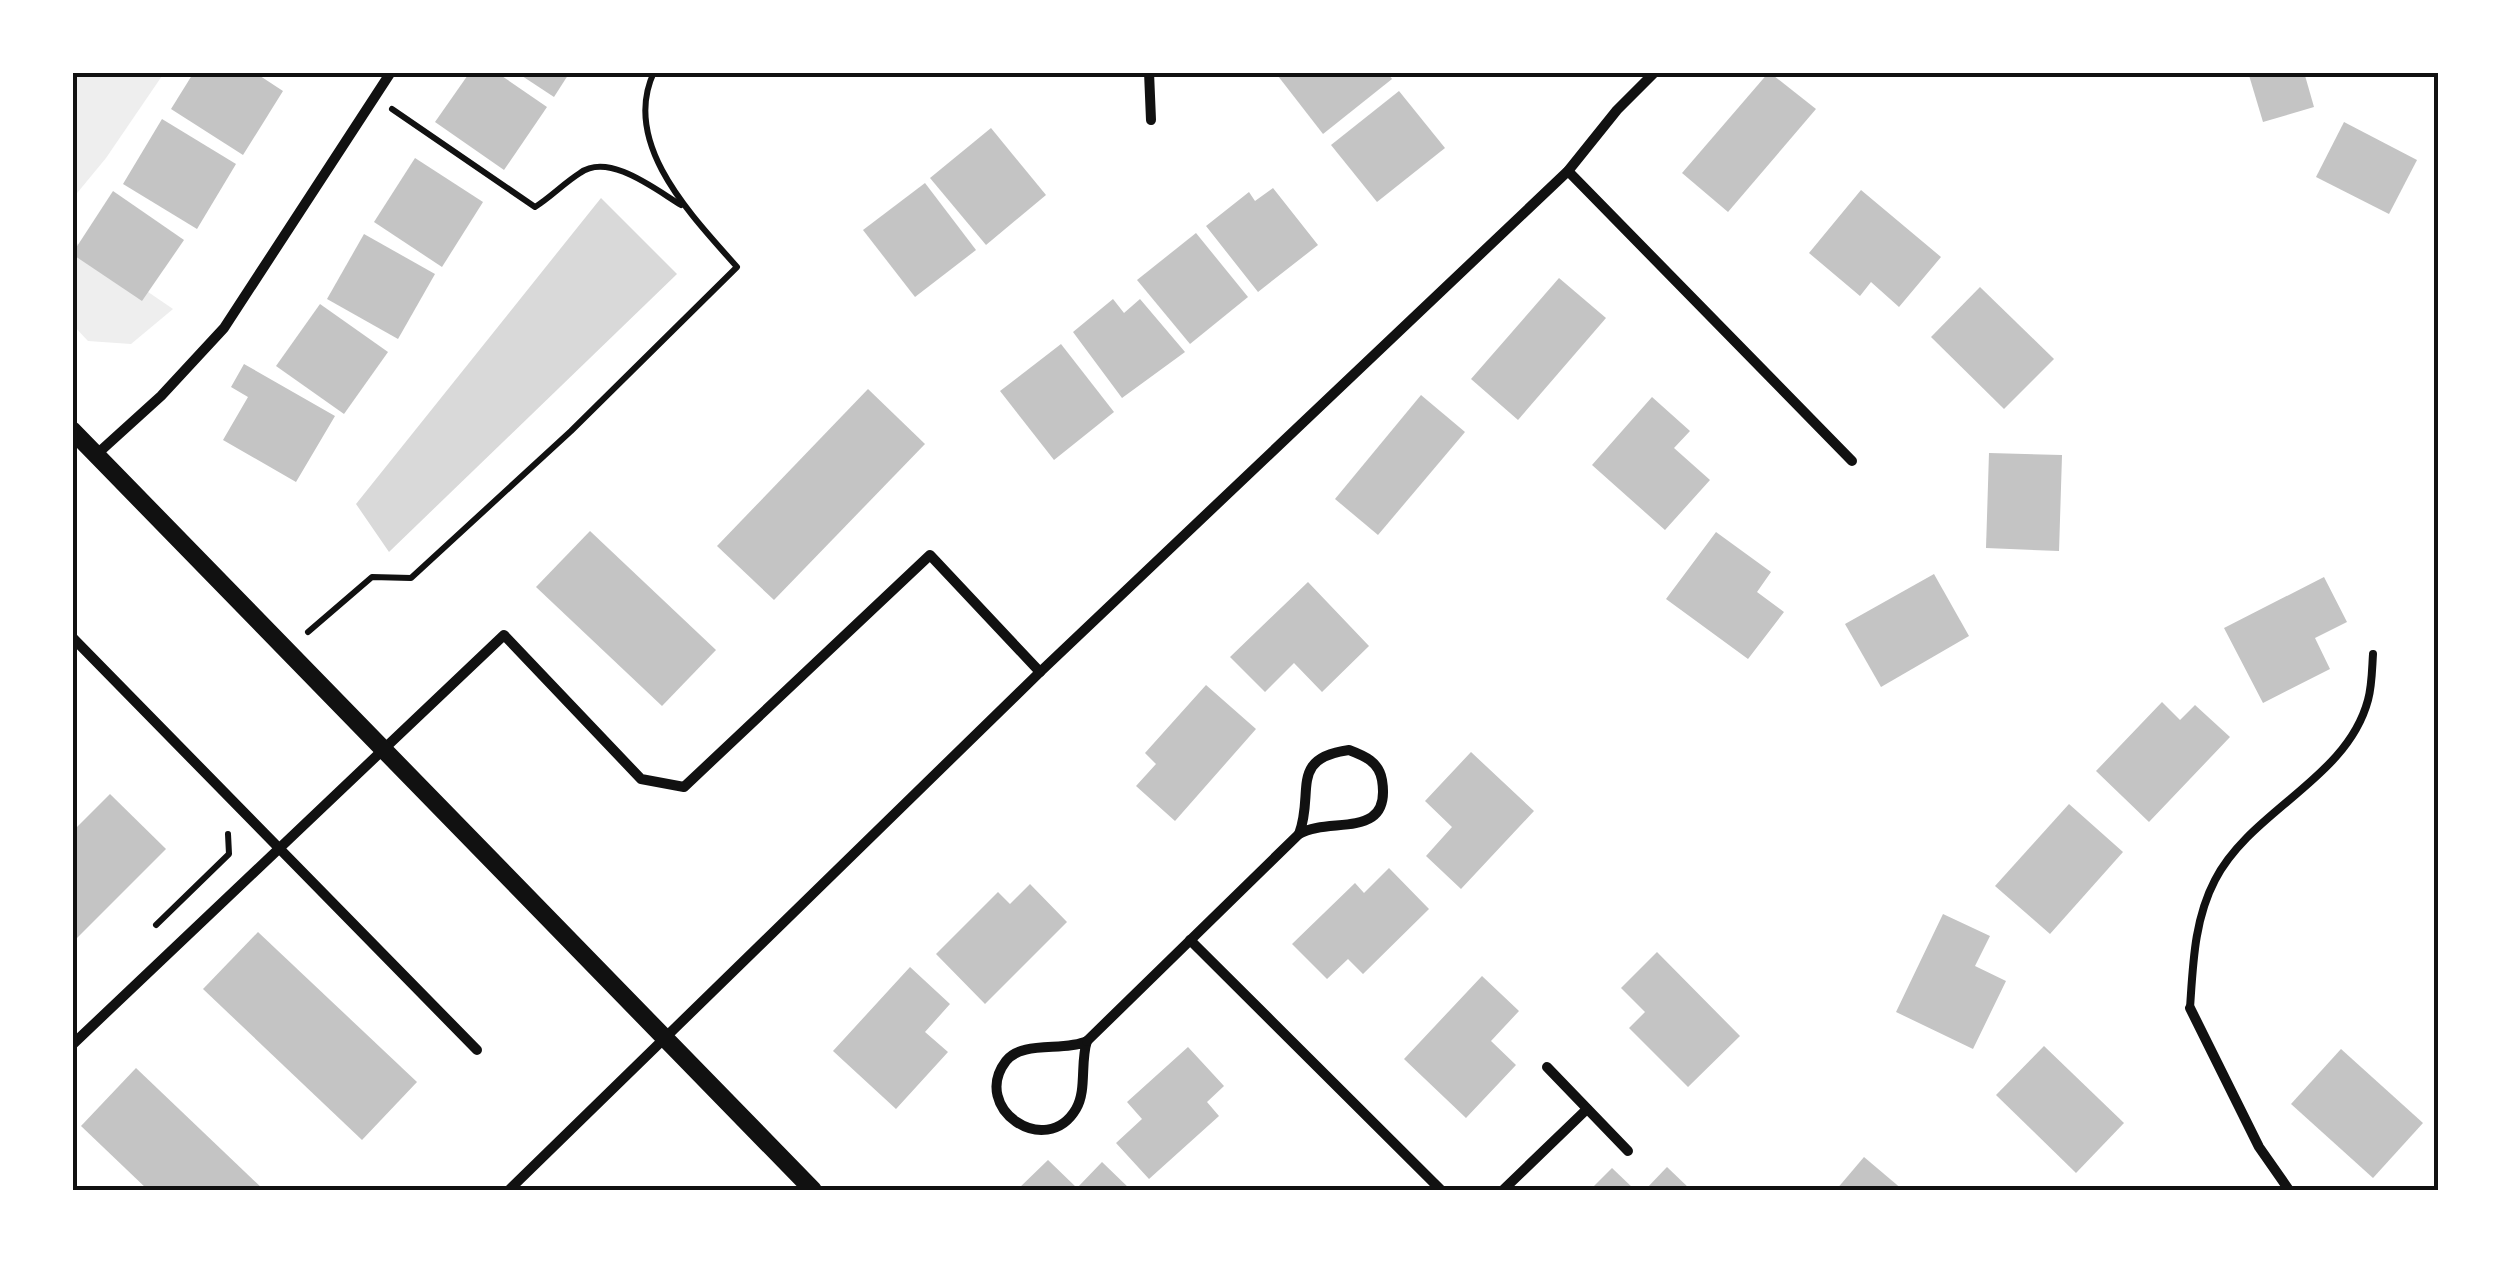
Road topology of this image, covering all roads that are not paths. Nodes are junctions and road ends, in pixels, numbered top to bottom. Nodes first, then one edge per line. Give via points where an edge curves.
1 (391, 72) edge
2 (1149, 72) edge
3 (1655, 72) edge
4 (1152, 120) dead end
5 (1568, 171) junction
6 (72, 430) edge
7 (97, 454) junction
8 (1852, 461) dead end
9 (72, 636) edge
10 (2373, 654) dead end
11 (1040, 672) junction
12 (383, 747) junction
13 (1299, 834) junction
14 (278, 847) junction
15 (1190, 940) junction
16 (2190, 1008) joint
17 (666, 1038) junction
18 (1087, 1041) junction
19 (72, 1045) edge
20 (477, 1050) dead end
21 (1547, 1067) dead end
22 (1587, 1109) junction
23 (1628, 1150) dead end
24 (510, 1190) edge
25 (812, 1190) edge
26 (1441, 1190) edge
27 (1503, 1190) edge
28 (2289, 1190) edge

1 - 7 street via 224,328
2 - 4 street
3 - 5 street
5 - 8 street
5 - 11 street
6 - 7 street
7 - 12 street
9 - 14 street
10 - 16 lane via 2368,702 2348,741 2256,829 2215,879 2196,937
11 - 12 street via 930,555 684,787 640,779 504,635
11 - 17 street
12 - 14 street
12 - 17 street
13 - 13 street via 1312,764 1329,752 1350,750 1369,758 1381,773 1384,793 1376,814 1360,824 1315,825
13 - 15 street
14 - 19 street
14 - 20 street
15 - 18 street
15 - 26 street
16 - 28 street via 2259,1146
17 - 24 street
17 - 25 street
18 - 18 street via 1074,1114 1053,1129 1014,1124 1000,1106 997,1084 1006,1062 1016,1054 1070,1050
21 - 22 street
22 - 23 street
22 - 27 street

